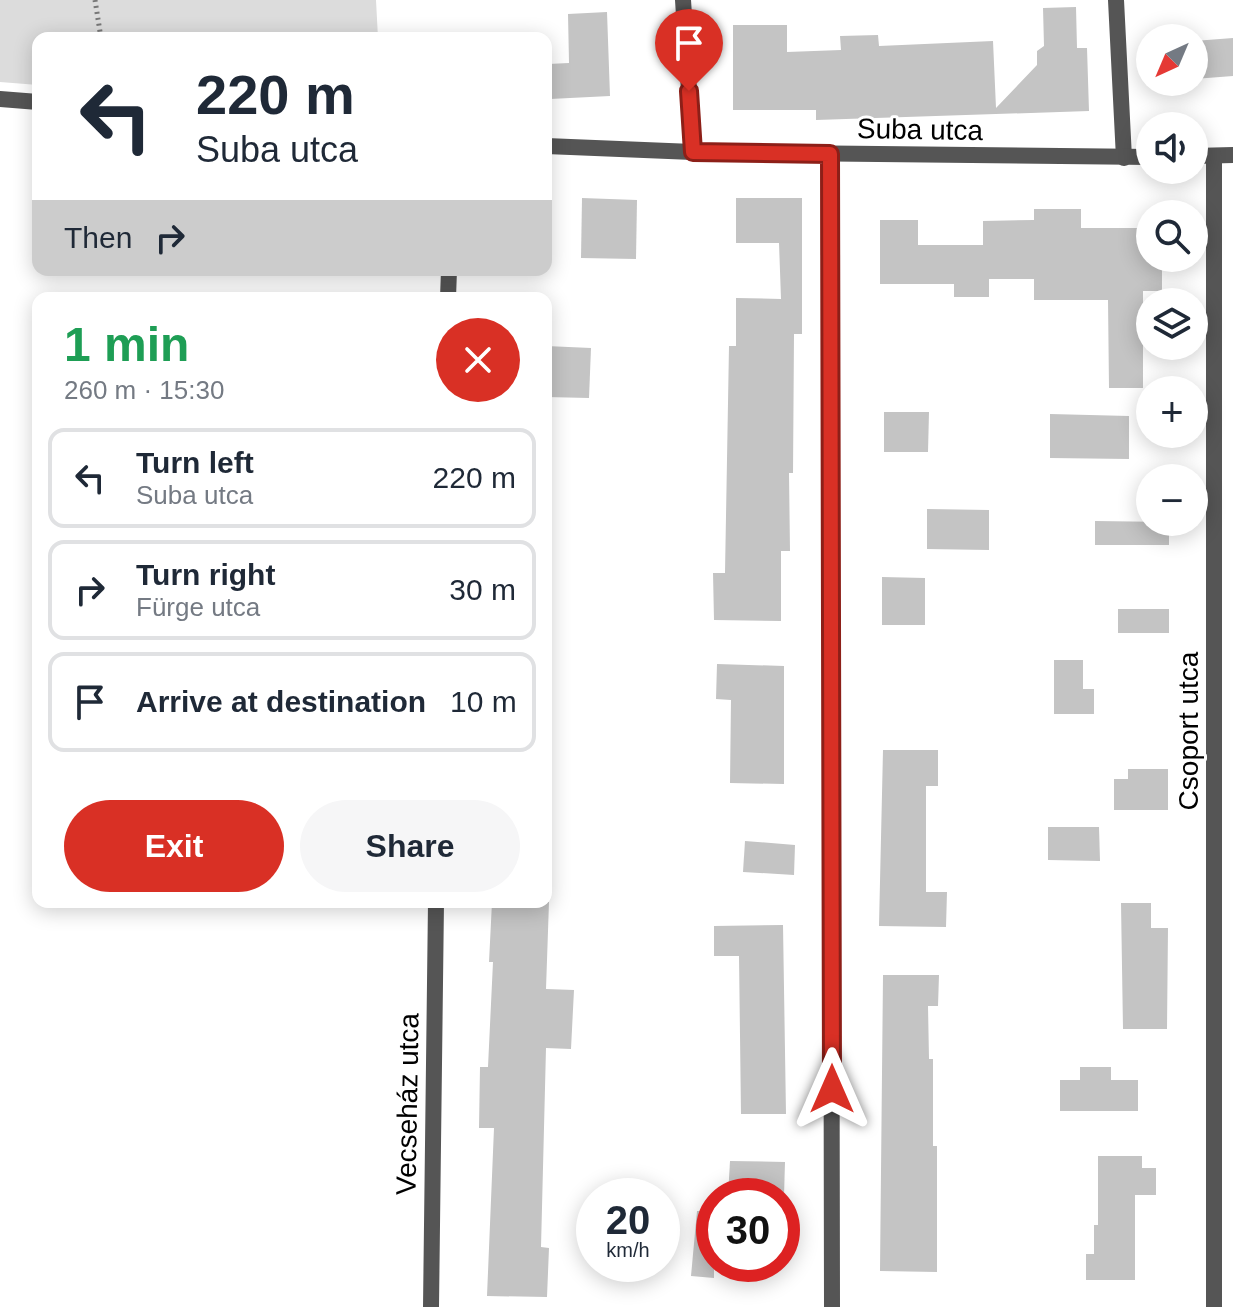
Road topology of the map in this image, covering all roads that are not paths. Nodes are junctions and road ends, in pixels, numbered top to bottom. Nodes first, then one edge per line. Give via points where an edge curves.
1 (683, 0) edge
2 (1116, 0) edge
3 (0, 99) edge
4 (32, 102) edge
5 (552, 146) edge
6 (693, 152) junction
7 (830, 154) junction
8 (1233, 155) edge
9 (1208, 156) edge
10 (1214, 156) junction
11 (1124, 158) junction
12 (1136, 158) edge
13 (436, 908) edge
14 (431, 1307) edge
15 (832, 1307) edge
16 (1214, 1307) edge

1 - 6 street
2 - 11 street
3 - 4 street
5 - 6 street, Suba utca
6 - 7 street, Suba utca
7 - 11 street, Suba utca
7 - 15 street
8 - 10 street
9 - 10 street
10 - 16 street, Csoport utca
11 - 12 street, Suba utca
13 - 14 street, Vecseház utca

